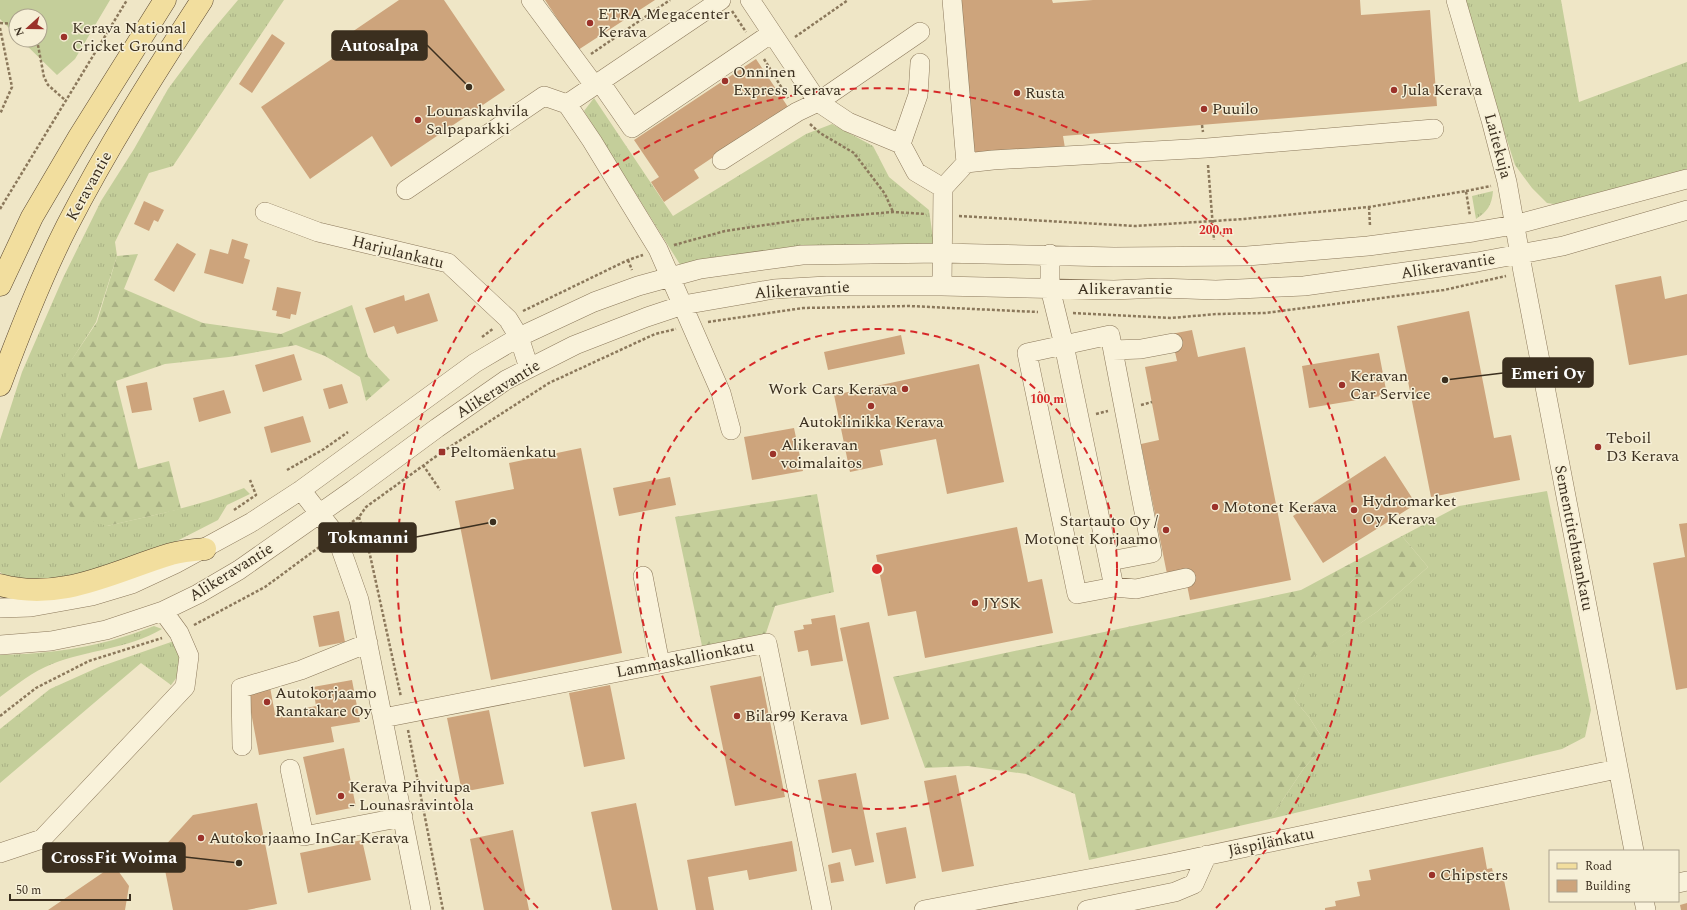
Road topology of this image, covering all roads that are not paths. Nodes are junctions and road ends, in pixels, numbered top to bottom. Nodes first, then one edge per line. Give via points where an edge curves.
1 (165, 0) edge
2 (202, 0) edge
3 (531, 0) edge
4 (721, 0) edge
5 (750, 0) edge
6 (952, 0) edge
7 (1456, 0) edge
8 (920, 32) dead end
9 (776, 39) junction
10 (920, 63) dead end
11 (597, 84) junction
12 (818, 102) junction
13 (567, 104) junction
14 (1434, 129) dead end
15 (901, 144) junction
16 (722, 160) dead end
17 (966, 163) junction
18 (1687, 179) edge
19 (943, 188) junction
20 (406, 190) dead end
21 (1687, 210) edge
22 (265, 212) dead end
23 (1514, 225) junction
24 (941, 253) junction
25 (1050, 254) junction
26 (1520, 254) junction
27 (670, 276) junction
28 (0, 285) edge
29 (942, 286) junction
30 (1050, 288) junction
31 (683, 305) junction
32 (519, 337) junction
33 (1173, 343) dead end
34 (1064, 345) junction
35 (1113, 350) junction
36 (529, 368) junction
37 (0, 385) edge
38 (731, 430) dead end
39 (301, 490) junction
40 (320, 512) junction
41 (205, 549) junction
42 (1110, 561) junction
43 (643, 576) dead end
44 (1186, 578) dead end
45 (0, 585) edge
46 (1114, 587) junction
47 (0, 608) edge
48 (163, 611) junction
49 (368, 643) junction
50 (0, 645) edge
51 (660, 664) junction
52 (383, 718) junction
53 (242, 746) dead end
54 (290, 769) dead end
55 (1617, 769) junction
56 (403, 817) junction
57 (1634, 850) edge
58 (0, 852) edge
59 (1207, 855) junction
60 (421, 910) edge
61 (822, 910) edge
62 (924, 910) edge
63 (1087, 910) edge

1 - 28 main road, Keravantie via 78,137 32,217
2 - 37 main road, Keravantie via 109,149 67,227 40,285
3 - 11 street
4 - 11 street
5 - 9 street
6 - 17 street
7 - 23 street, Laitekuja via 1506,175
8 - 12 street
9 - 11 street via 632,128
9 - 12 street
10 - 15 street via 918,95
11 - 13 street
12 - 15 street via 848,122
12 - 16 street via 797,112
13 - 20 street via 544,96
13 - 27 street via 658,250
14 - 17 street via 1207,148
15 - 19 street via 916,172
17 - 19 street
18 - 23 street, Alikeravantie
19 - 24 street
21 - 26 street, Alikeravantie via 1563,246
22 - 32 street, Harjulankatu via 318,232 448,263 508,318
23 - 25 street, Alikeravantie via 1368,246 1247,256 1114,257
23 - 26 street, Sementtitehtaankatu
24 - 25 street, Alikeravantie
24 - 27 street, Alikeravantie via 802,255 700,269
24 - 29 street
25 - 30 street
26 - 30 street, Alikeravantie via 1304,286 1216,290
26 - 55 street, Sementtitehtaankatu
27 - 31 street
27 - 32 street, Alikeravantie via 594,302
29 - 30 street, Alikeravantie
29 - 31 street, Alikeravantie via 827,286 774,289
30 - 34 street
31 - 36 street, Alikeravantie via 575,345
31 - 38 street via 721,393
32 - 36 street, Harjulankatu
32 - 39 street, Alikeravantie via 475,363
33 - 35 street via 1141,349
34 - 35 street via 1110,335
34 - 42 street
34 - 46 street via 1027,353 1077,594
35 - 42 street via 1152,553
36 - 40 street, Alikeravantie via 506,380
39 - 40 street
39 - 41 street, Alikeravantie
40 - 48 street, Alikeravantie via 239,570
40 - 49 street via 336,535 359,600
41 - 45 main road via 172,554 106,578 56,589 30,591
41 - 47 street, Alikeravantie via 132,584 92,596 31,607
42 - 46 street
43 - 51 street
44 - 46 street via 1136,589
48 - 50 street, Alikeravantie via 106,630 51,641
48 - 58 street via 180,633 189,656 185,687 42,839
49 - 52 street
49 - 53 street via 301,670 240,688
51 - 52 street, Lammaskallionkatu
51 - 61 street, Lammaskallionkatu via 767,643
52 - 56 street
54 - 56 street via 304,836
55 - 57 street, Sementtitehtaankatu
55 - 59 street, Jäspilänkatu
56 - 60 street
59 - 62 street, Jäspilänkatu
59 - 63 street via 1194,884 1175,892

